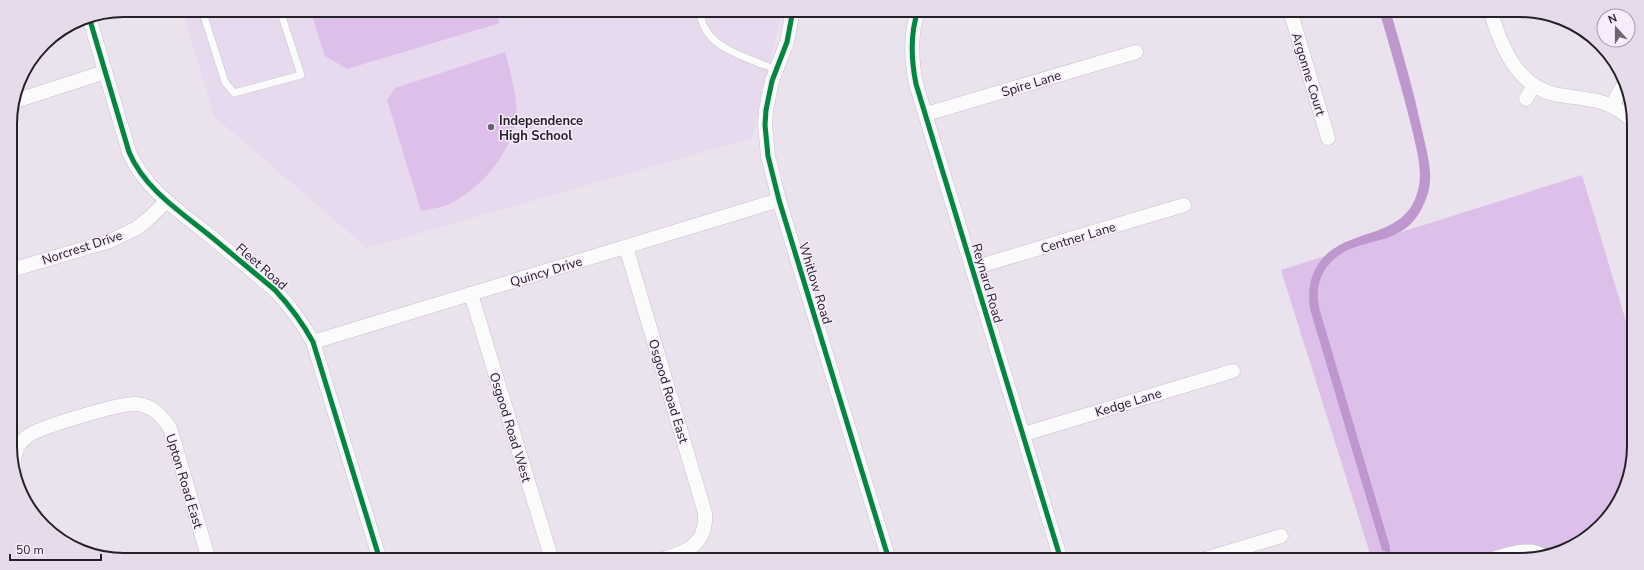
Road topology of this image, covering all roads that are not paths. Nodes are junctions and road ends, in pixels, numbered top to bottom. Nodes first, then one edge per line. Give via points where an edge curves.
1 (204, 17) edge
2 (282, 17) edge
3 (700, 17) edge
4 (792, 17) edge
5 (917, 17) edge
6 (1292, 17) edge
7 (1492, 17) edge
8 (91, 23) edge
9 (1136, 52) dead end
10 (777, 70) junction
11 (105, 72) junction
12 (1534, 85) junction
13 (1621, 89) edge
14 (21, 98) edge
15 (1526, 99) dead end
16 (1612, 105) junction
17 (926, 114) junction
18 (1626, 115) edge
19 (1328, 138) dead end
20 (779, 200) junction
21 (167, 201) junction
22 (1184, 205) dead end
23 (626, 247) junction
24 (17, 268) edge
25 (973, 268) junction
26 (471, 294) junction
27 (313, 342) junction
28 (1233, 371) dead end
29 (1024, 434) junction
30 (17, 450) edge
31 (1281, 536) dead end
32 (1540, 551) edge
33 (207, 553) edge
34 (378, 553) edge
35 (550, 553) edge
36 (680, 553) edge
37 (887, 553) edge
38 (1059, 553) edge
39 (1225, 553) edge
40 (1502, 553) edge

1 - 2 lane via 225,82 234,93 301,75
3 - 10 lane via 707,33 720,46
4 - 10 street, Whitlow Road via 787,42
5 - 17 street, Reynard Road via 912,42 913,66
6 - 19 street, Argonne Court
7 - 12 street via 1506,55 1522,76
8 - 11 street, Fleet Road
9 - 17 street, Spire Lane
10 - 20 street, Whitlow Road via 768,96 765,125 769,163
11 - 14 street
11 - 21 street, Fleet Road via 135,164
12 - 15 street
12 - 16 street via 1558,95 1594,99
13 - 16 street
16 - 18 street
17 - 25 street, Reynard Road
20 - 23 street, Quincy Drive
20 - 37 street, Whitlow Road
21 - 24 street, Norcrest Drive via 137,228 110,240
21 - 27 street, Fleet Road via 275,290 303,323
22 - 25 street, Centner Lane
23 - 26 street, Quincy Drive
23 - 36 street, Osgood Road East via 704,506 705,528 702,536 698,542
25 - 29 street, Reynard Road
26 - 27 street, Quincy Drive
26 - 35 street, Osgood Road West
27 - 34 street, Fleet Road
28 - 29 street, Kedge Lane
29 - 38 street, Reynard Road
30 - 33 street, Upton Road East via 28,436 41,429 120,406 136,404 152,408 170,428
31 - 39 street
32 - 40 lane via 1533,548

